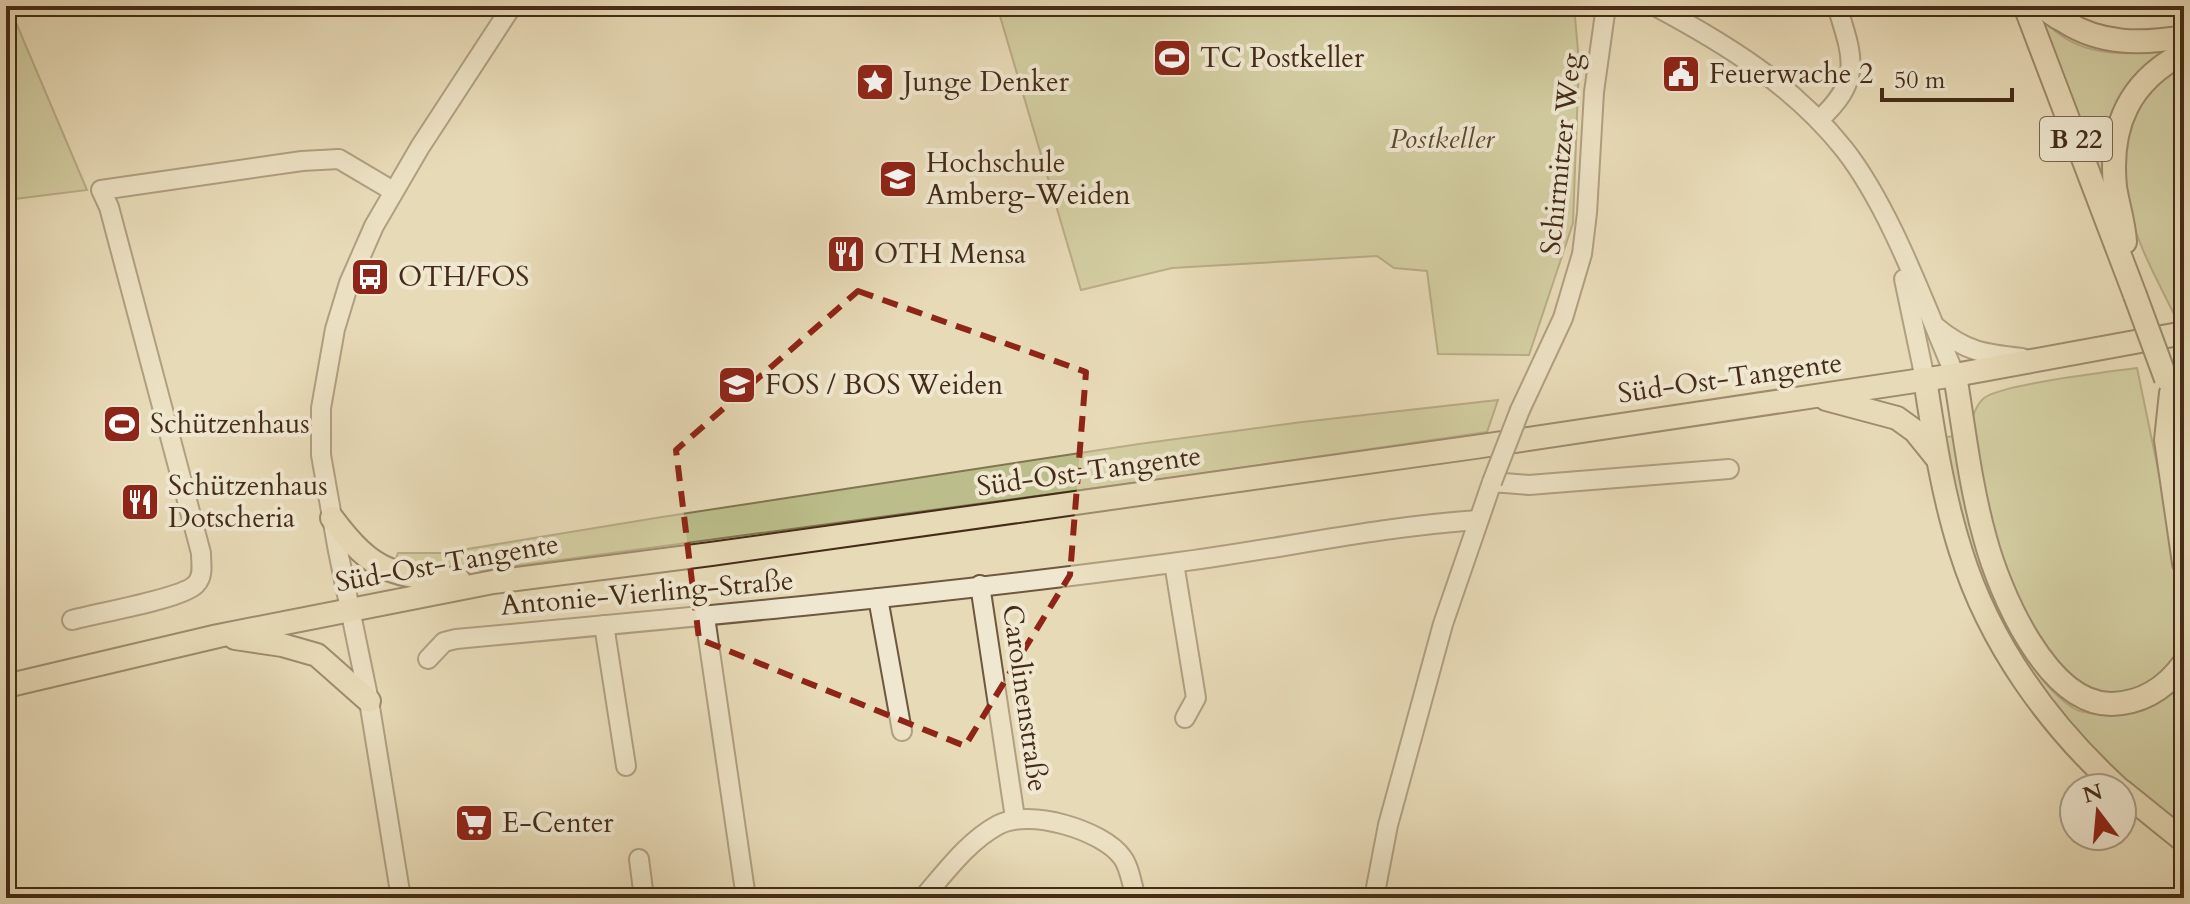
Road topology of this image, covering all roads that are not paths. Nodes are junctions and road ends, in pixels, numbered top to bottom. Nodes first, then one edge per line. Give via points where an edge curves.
1 (512, 6) edge
2 (1606, 6) edge
3 (1655, 6) edge
4 (1837, 6) edge
5 (2025, 6) edge
6 (2044, 6) edge
7 (2184, 37) edge
8 (2184, 53) edge
9 (1819, 120) junction
10 (393, 191) junction
11 (1893, 234) junction
12 (2127, 271) junction
13 (1932, 323) junction
14 (2184, 333) edge
15 (2041, 360) junction
16 (1955, 375) junction
17 (1925, 379) junction
18 (2168, 386) junction
19 (1813, 396) junction
20 (2184, 427) edge
21 (1937, 458) junction
22 (1729, 469) dead end
23 (1492, 482) junction
24 (332, 518) junction
25 (1478, 520) junction
26 (1174, 563) junction
27 (2184, 563) edge
28 (493, 582) junction
29 (980, 585) junction
30 (878, 598) junction
31 (350, 609) junction
32 (705, 617) junction
33 (72, 620) dead end
34 (604, 625) junction
35 (218, 636) junction
36 (428, 659) dead end
37 (2184, 663) edge
38 (6, 686) edge
39 (369, 701) junction
40 (1185, 718) dead end
41 (902, 731) dead end
42 (626, 766) dead end
43 (2102, 772) edge
44 (2138, 804) edge
45 (1015, 818) junction
46 (2184, 841) edge
47 (639, 859) dead end
48 (401, 898) edge
49 (644, 898) edge
50 (746, 898) edge
51 (923, 898) edge
52 (1136, 898) edge
53 (1374, 898) edge

1 - 10 street
2 - 23 street, Schirmitzer Weg, bridge via 1582,254 1563,318
3 - 9 street via 1750,61
4 - 9 street via 1850,74 1845,92
5 - 12 main road, B 22
6 - 7 main road via 2077,30 2111,41
8 - 12 main road, B 22 via 2149,75 2134,93 2115,138 2113,163
9 - 11 street via 1867,183
10 - 24 street via 349,283 335,329 321,408 321,455
10 - 33 street via 339,159 101,190 201,553 201,575 195,586 178,594
11 - 13 street
11 - 17 street
12 - 18 main road, B 22, bridge
13 - 15 street via 1955,343 1979,353
13 - 16 street
14 - 15 main road, Süd-Ost-Tangente
15 - 16 main road, Süd-Ost-Tangente
16 - 17 main road, Süd-Ost-Tangente
16 - 37 main road via 1985,539 2011,606 2054,675 2089,699 2126,703 2146,698
17 - 19 main road, Süd-Ost-Tangente
17 - 21 main road
18 - 20 main road, B 22
18 - 27 main road via 2166,440
19 - 21 main road via 1897,418
19 - 28 main road, Süd-Ost-Tangente
21 - 43 main road via 1961,554 1986,614 2048,717
22 - 23 street via 1529,485
23 - 25 street, Schirmitzer Weg
24 - 28 main road via 354,547 383,569 407,577
24 - 31 street
25 - 26 street, Antonie-Vierling-Straße via 1426,523
25 - 53 street, Schirmitzer Weg via 1443,624 1388,825
26 - 29 street, Antonie-Vierling-Straße
26 - 40 street via 1196,698
28 - 31 main road, Süd-Ost-Tangente
29 - 30 street, Antonie-Vierling-Straße
29 - 45 street, Carolinenstraße
30 - 32 street, Antonie-Vierling-Straße
30 - 41 street
31 - 35 main road, Süd-Ost-Tangente
31 - 39 street
32 - 34 street, Antonie-Vierling-Straße
32 - 50 street
34 - 36 street, Antonie-Vierling-Straße via 456,639 444,642
34 - 42 street
35 - 38 main road, Süd-Ost-Tangente
35 - 39 main road via 317,655
39 - 48 street
44 - 46 main road
45 - 51 street via 982,834
45 - 52 street via 1030,817 1108,843 1124,859
47 - 49 street

